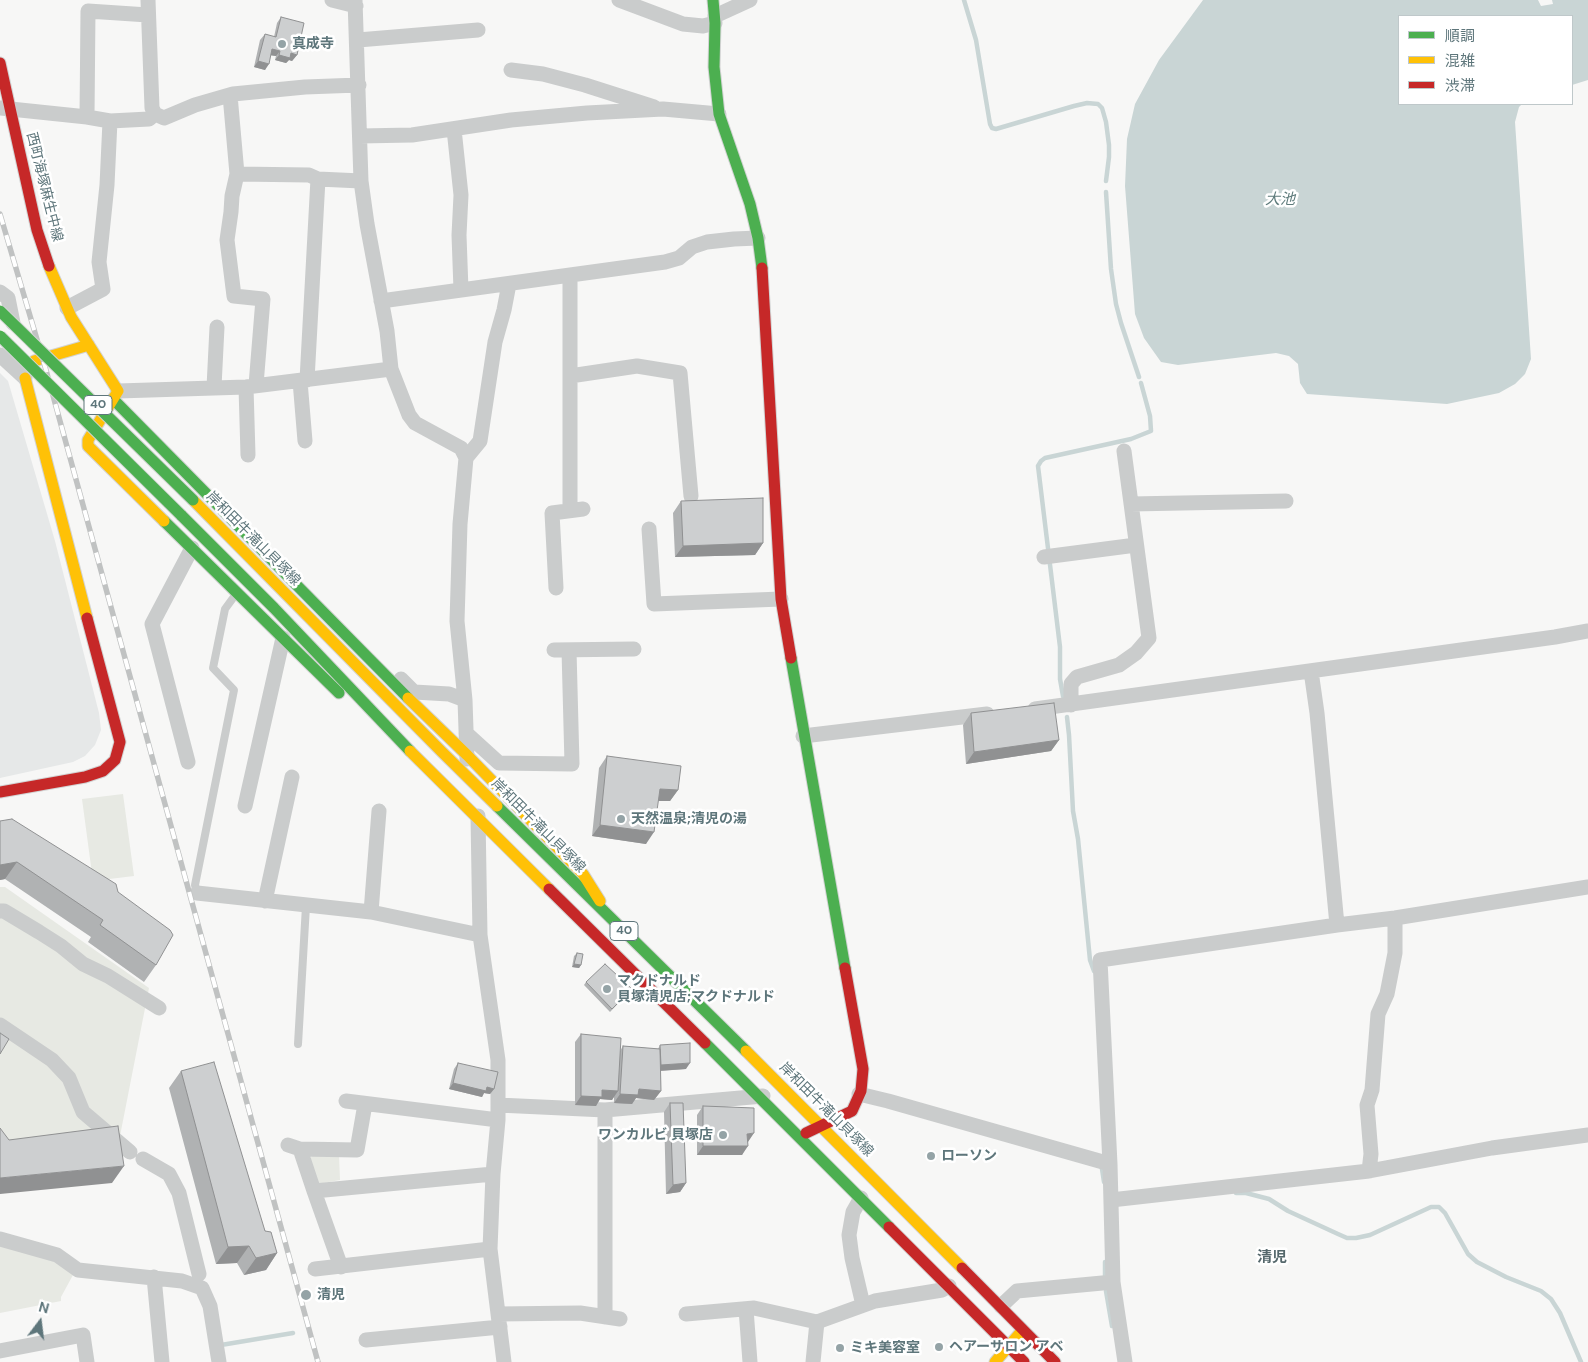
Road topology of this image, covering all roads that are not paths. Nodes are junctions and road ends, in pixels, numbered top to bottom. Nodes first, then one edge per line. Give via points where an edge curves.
1 (332, 0) edge
2 (619, 0) edge
3 (713, 0) edge
4 (750, 0) edge
5 (356, 3) edge
6 (148, 8) edge
7 (715, 19) junction
8 (478, 30) dead end
9 (358, 40) junction
10 (0, 62) edge
11 (511, 70) dead end
12 (359, 85) junction
13 (230, 95) junction
14 (5, 108) edge
15 (662, 109) junction
16 (155, 114) junction
17 (718, 114) junction
18 (88, 117) junction
19 (110, 121) junction
20 (454, 129) junction
21 (360, 136) junction
22 (237, 174) junction
23 (318, 179) junction
24 (361, 181) junction
25 (758, 238) junction
26 (570, 275) junction
27 (509, 284) junction
28 (461, 290) junction
29 (0, 292) edge
30 (381, 301) junction
31 (67, 308) junction
32 (0, 311) edge
33 (217, 327) dead end
34 (0, 336) edge
35 (90, 345) junction
36 (0, 355) edge
37 (391, 369) junction
38 (24, 371) junction
39 (570, 376) junction
40 (303, 380) junction
41 (251, 386) junction
42 (214, 387) junction
43 (115, 395) junction
44 (305, 441) dead end
45 (1124, 451) dead end
46 (248, 455) dead end
47 (466, 458) junction
48 (691, 496) dead end
49 (1286, 501) dead end
50 (1131, 504) junction
51 (649, 529) dead end
52 (1136, 545) junction
53 (192, 548) junction
54 (1049, 556) dead end
55 (556, 588) dead end
56 (237, 593) junction
57 (781, 599) junction
58 (1588, 631) edge
59 (283, 638) junction
60 (350, 640) junction
61 (634, 649) dead end
62 (554, 650) dead end
63 (570, 650) junction
64 (1311, 671) junction
65 (465, 700) junction
66 (1071, 704) junction
67 (1023, 710) edge
68 (1004, 712) edge
69 (466, 733) junction
70 (803, 736) junction
71 (467, 755) junction
72 (188, 762) dead end
73 (467, 775) junction
74 (292, 777) dead end
75 (0, 792) edge
76 (453, 794) junction
77 (245, 806) dead end
78 (379, 811) dead end
79 (479, 820) junction
80 (1588, 887) edge
81 (197, 893) joint
82 (265, 901) junction
83 (306, 906) junction
84 (0, 911) edge
85 (371, 912) junction
86 (609, 916) junction
87 (1395, 918) junction
88 (1337, 925) junction
89 (480, 935) junction
90 (159, 1008) dead end
91 (0, 1025) edge
92 (298, 1044) dead end
93 (789, 1094) junction
94 (859, 1094) junction
95 (759, 1096) junction
96 (346, 1100) dead end
97 (365, 1104) junction
98 (605, 1110) junction
99 (498, 1112) junction
100 (821, 1126) junction
101 (1588, 1135) edge
102 (799, 1136) junction
103 (130, 1152) dead end
104 (143, 1159) dead end
105 (1110, 1164) junction
106 (1369, 1171) junction
107 (493, 1174) junction
108 (314, 1192) junction
109 (861, 1198) junction
110 (1110, 1200) junction
111 (0, 1239) edge
112 (490, 1249) junction
113 (342, 1266) junction
114 (315, 1269) dead end
115 (199, 1274) dead end
116 (154, 1277) junction
117 (1113, 1282) junction
118 (949, 1286) junction
119 (863, 1305) junction
120 (1001, 1306) junction
121 (746, 1309) junction
122 (686, 1314) dead end
123 (499, 1320) junction
124 (817, 1322) junction
125 (1023, 1329) junction
126 (366, 1340) dead end
127 (1008, 1346) junction
128 (5, 1354) edge
129 (87, 1362) edge
130 (162, 1362) edge
131 (219, 1362) edge
132 (504, 1362) edge
133 (750, 1362) edge
134 (812, 1362) edge
135 (995, 1362) edge
136 (1024, 1362) edge
137 (1055, 1362) edge
138 (1125, 1362) edge

1 - 5 street
2 - 7 street via 683,24 703,26
3 - 7 street
4 - 7 street
5 - 9 street
6 - 16 street via 152,108
6 - 18 street via 88,10
7 - 17 street via 714,67
8 - 9 street
9 - 12 street
10 - 14 street, 西町海塚麻生中線
11 - 15 street via 585,84
12 - 13 street
12 - 21 street
13 - 16 street via 164,118
13 - 22 street
14 - 18 street
14 - 31 street, 西町海塚麻生中線 via 37,230
15 - 17 street
15 - 20 street via 511,120
16 - 19 street via 149,119
17 - 25 street via 750,204
18 - 19 street
19 - 31 street via 99,262 103,289
20 - 21 street via 412,135
20 - 28 street via 462,195 459,234
21 - 24 street
22 - 23 street via 309,175
22 - 41 street via 227,240 234,296 263,299
23 - 24 street
23 - 40 street
24 - 30 street
25 - 26 street via 707,242 665,262
25 - 57 street
26 - 27 street
26 - 39 street
27 - 28 street
27 - 47 street via 495,342 480,441
28 - 30 street
29 - 38 street via 8,298
30 - 37 street
31 - 35 street, 西町海塚麻生中線
32 - 73 street, 岸和田牛滝山貝塚線 / 40, bridge
33 - 42 street
34 - 76 street, 40, bridge via 274,608
35 - 38 street
35 - 43 street, 西町海塚麻生中線
36 - 38 street
37 - 40 street
37 - 47 street via 415,423 460,448
38 - 75 street via 120,742 115,760 103,771
39 - 48 street via 637,366 680,373
39 - 55 street via 577,510 552,513
40 - 41 street
40 - 44 street
41 - 42 street
41 - 46 street
42 - 43 street
43 - 53 street via 88,440 88,446
43 - 60 street, 西町海塚麻生中線
45 - 50 street
47 - 65 street via 457,621
49 - 50 street
50 - 52 street
51 - 57 street via 654,604
52 - 54 street
52 - 66 street via 1149,638 1119,665 1077,677 1071,684
53 - 56 street
53 - 72 street via 152,624
56 - 59 street
56 - 81 lane via 225,609 213,668 234,690 195,885
57 - 70 street
58 - 64 street
59 - 76 street
59 - 77 street
60 - 65 street via 380,659 414,692 449,694
60 - 71 street, 西町海塚麻生中線
61 - 63 street
62 - 63 street
63 - 69 street via 572,764 499,763
64 - 66 street
64 - 88 street
65 - 69 street
66 - 67 street
68 - 70 street
69 - 71 street
70 - 94 street via 863,1069
71 - 73 street
71 - 86 street, 西町海塚麻生中線 via 583,874
73 - 79 street
73 - 86 street, 岸和田牛滝山貝塚線 / 40
74 - 82 street
76 - 79 street, 40
78 - 85 street
79 - 89 street
79 - 95 street, 40
80 - 87 street
81 - 82 street
82 - 83 street
83 - 85 street
83 - 92 lane
84 - 90 street
85 - 89 street
86 - 93 street, 岸和田牛滝山貝塚線 / 40
87 - 88 street
87 - 106 street via 1395,953 1387,994 1378,1014 1372,1090 1367,1105 1371,1154
88 - 105 street via 1100,960
89 - 99 street via 498,1060
91 - 103 street via 52,1060 68,1078 83,1112
93 - 95 street
93 - 100 street, 岸和田牛滝山貝塚線 / 40
94 - 100 street via 852,1111
94 - 105 street
95 - 98 street
95 - 102 street, 40
96 - 97 street
97 - 99 street
97 - 108 street via 357,1150 294,1147
98 - 99 street
98 - 123 street via 613,1318 580,1314
99 - 107 street
100 - 102 street
100 - 120 street, 岸和田牛滝山貝塚線 / 40
101 - 106 street via 1492,1148
102 - 109 street, 40
104 - 115 street via 169,1174 179,1193
105 - 110 street
106 - 110 street
107 - 108 street
107 - 112 street
108 - 113 street
109 - 118 street, 40
109 - 119 street via 853,1212 849,1235
110 - 117 street
111 - 116 street via 56,1255 78,1270
112 - 113 street
112 - 123 street
113 - 114 street
116 - 130 street
116 - 131 street via 202,1288 210,1306
117 - 120 street via 1017,1292
117 - 138 street
118 - 119 street
118 - 127 street, 40
119 - 124 street
120 - 125 street, 岸和田牛滝山貝塚線 / 40
121 - 122 street
121 - 124 street
121 - 133 street
123 - 126 street
123 - 132 street
124 - 134 street
125 - 127 street
125 - 137 street, 岸和田牛滝山貝塚線 / 40
127 - 135 street
127 - 136 street, 40
128 - 129 street via 83,1335

